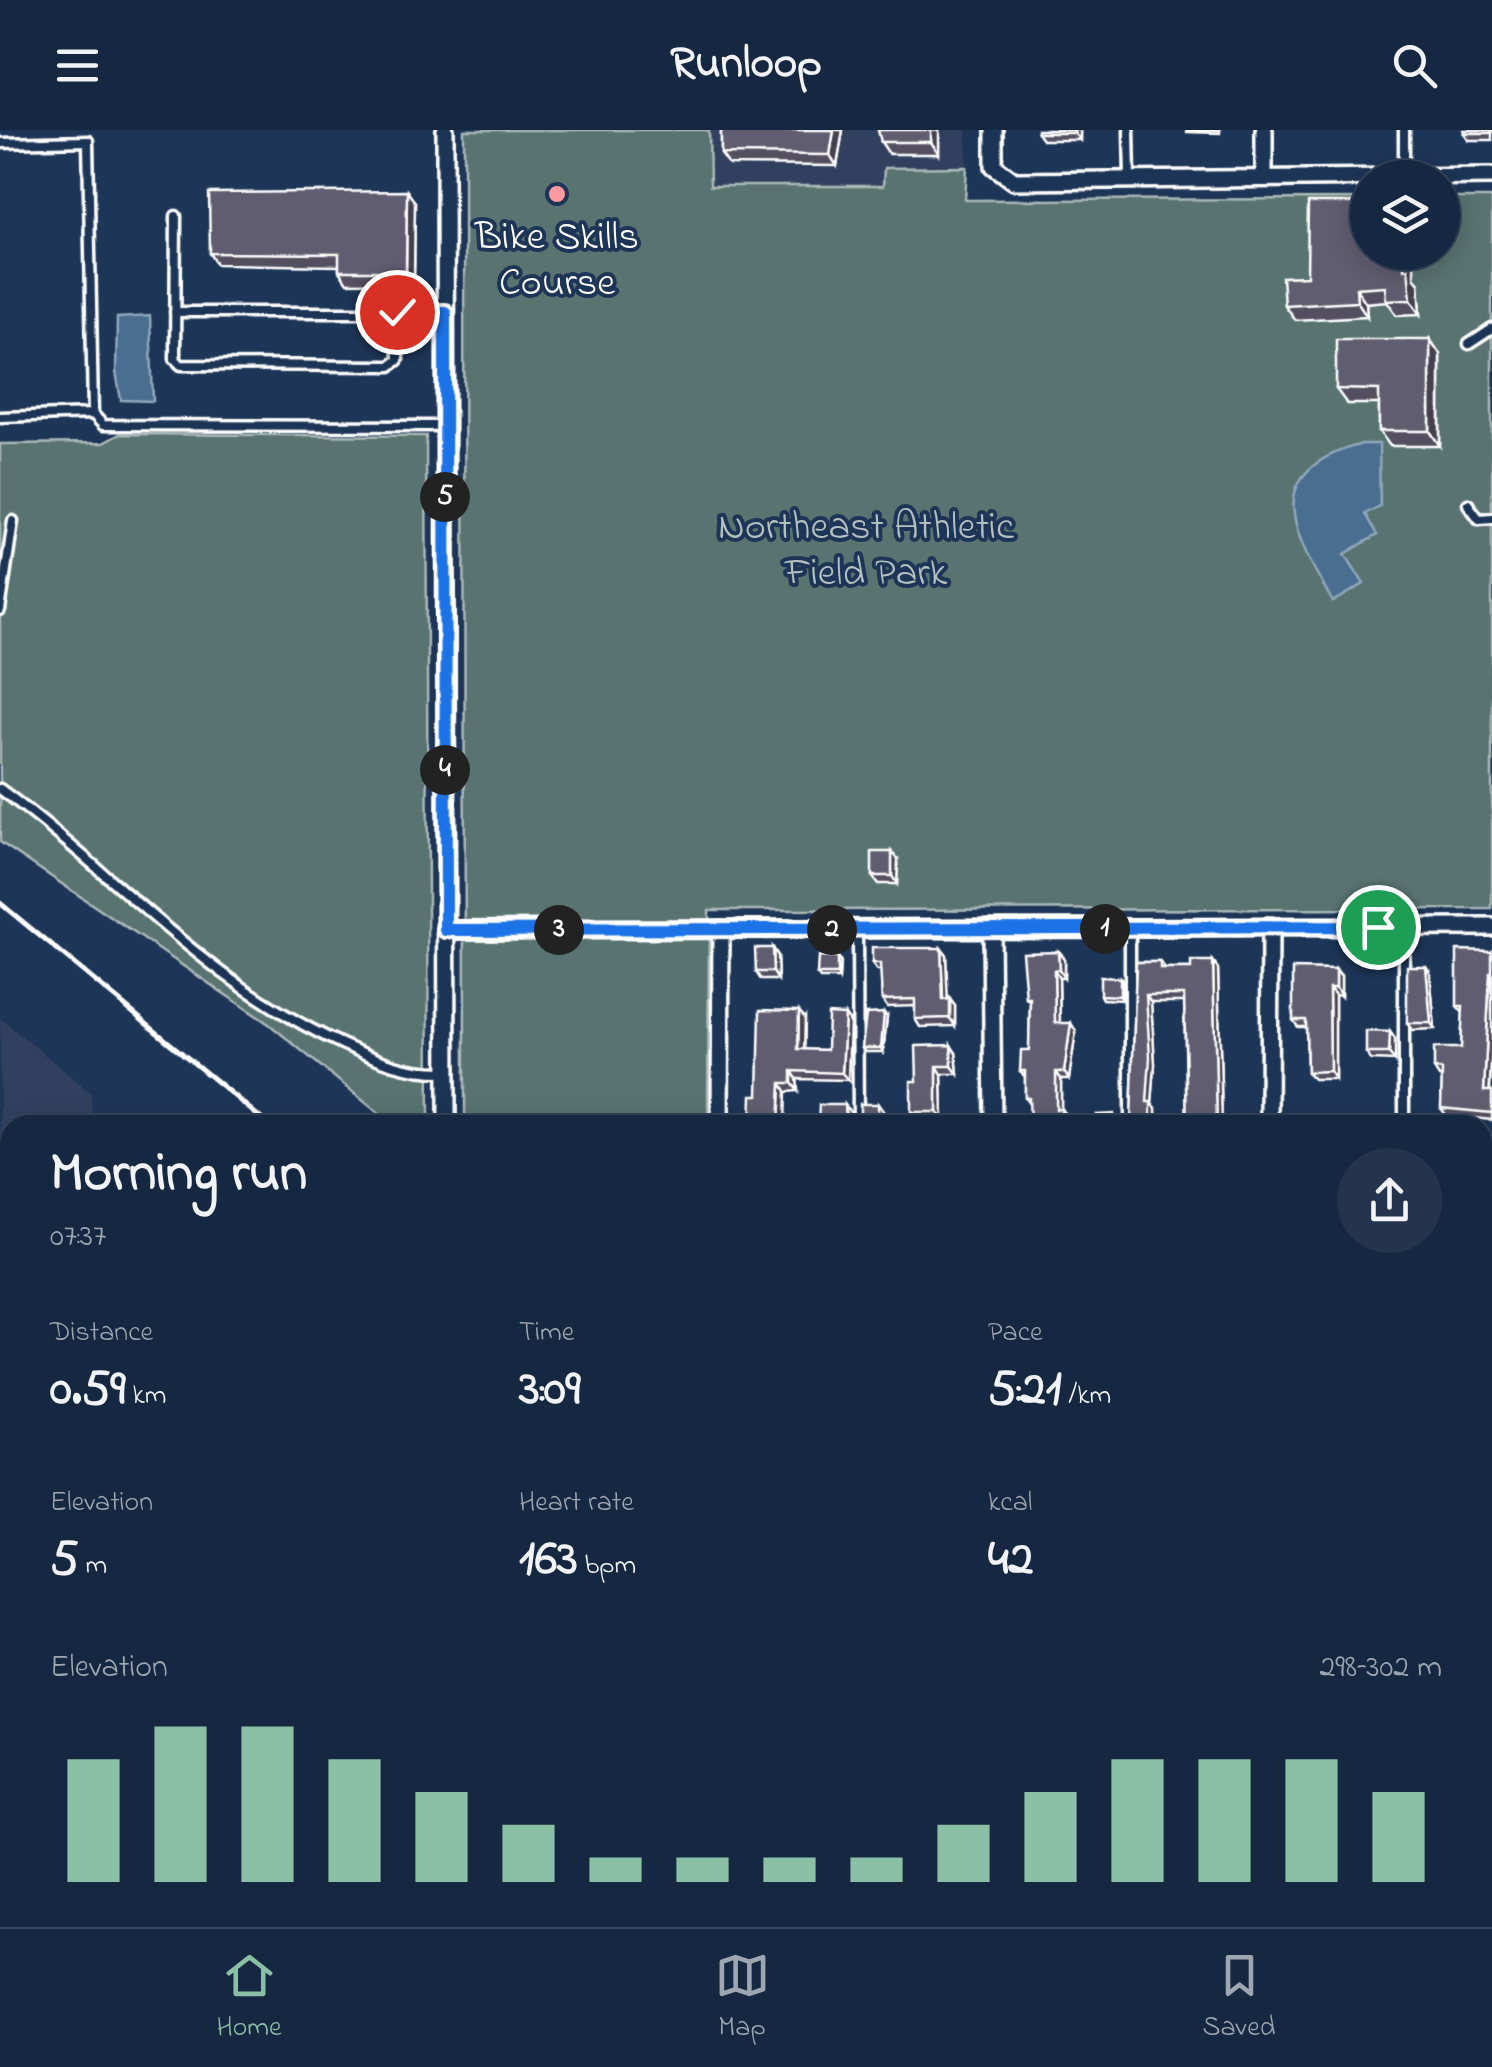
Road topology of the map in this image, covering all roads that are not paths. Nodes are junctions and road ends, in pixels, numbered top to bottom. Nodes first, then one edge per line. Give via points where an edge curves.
1 (445, 130) edge
2 (994, 130) edge
3 (1129, 130) edge
4 (1264, 130) edge
5 (1404, 130) edge
6 (0, 143) edge
7 (1404, 160) edge
8 (1350, 176) edge
9 (1460, 176) edge
10 (1492, 176) edge
11 (1264, 177) junction
12 (1130, 178) junction
13 (176, 216) dead end
14 (176, 312) junction
15 (397, 312) junction
16 (445, 312) junction
17 (1492, 330) edge
18 (1469, 344) dead end
19 (93, 414) junction
20 (0, 417) edge
21 (445, 426) junction
22 (1468, 504) dead end
23 (1492, 518) edge
24 (13, 521) dead end
25 (0, 611) edge
26 (0, 789) edge
27 (1270, 927) junction
28 (1404, 927) junction
29 (1492, 927) edge
30 (1130, 928) junction
31 (446, 930) junction
32 (721, 930) junction
33 (857, 930) junction
34 (991, 930) junction
35 (446, 1072) junction
36 (447, 1115) edge
37 (720, 1115) edge
38 (858, 1115) edge
39 (993, 1115) edge
40 (1130, 1115) edge
41 (1269, 1115) edge
42 (1404, 1115) edge

1 - 16 street
2 - 12 street via 994,166 1014,180
3 - 12 lane
4 - 11 street
5 - 7 lane
6 - 19 lane via 88,141
8 - 11 street
9 - 10 street
11 - 12 street
13 - 14 lane
14 - 15 lane
14 - 15 lane via 181,365 390,366 398,360
15 - 16 lane
16 - 21 street
17 - 18 lane
19 - 20 lane
19 - 21 lane via 103,425
21 - 31 street
22 - 23 lane via 1479,519
24 - 25 lane
26 - 35 lane via 240,990 401,1070
27 - 28 street
27 - 30 street
27 - 41 street
28 - 29 street
28 - 42 lane
30 - 34 street
30 - 40 lane
31 - 32 street
31 - 35 street
32 - 33 street
32 - 37 street
33 - 34 street
33 - 38 lane
34 - 39 street
35 - 36 street

